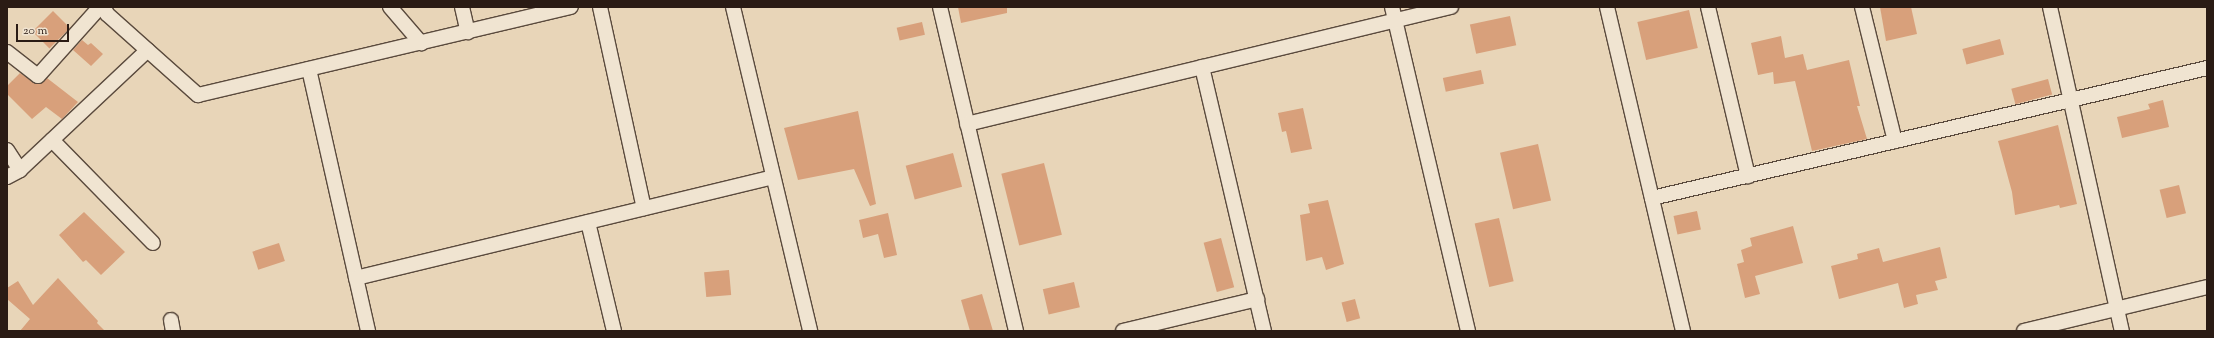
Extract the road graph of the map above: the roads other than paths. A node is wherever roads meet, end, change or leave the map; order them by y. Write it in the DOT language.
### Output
graph roads {
  1 [pos="100,7"];
  2 [pos="104,7"];
  3 [pos="390,7"];
  4 [pos="462,7"];
  5 [pos="571,7"];
  6 [pos="600,7"];
  7 [pos="733,7"];
  8 [pos="940,7"];
  9 [pos="1452,7"];
  10 [pos="1607,7"];
  11 [pos="1708,7"];
  12 [pos="1862,7"];
  13 [pos="2050,7"];
  14 [pos="1393,14"];
  15 [pos="468,32"];
  16 [pos="421,42"];
  17 [pos="148,50"];
  18 [pos="7,52"];
  19 [pos="1202,67"];
  20 [pos="2207,68"];
  21 [pos="309,69"];
  22 [pos="2070,100"];
  23 [pos="967,124"];
  24 [pos="52,140"];
  25 [pos="1895,141"];
  26 [pos="7,150"];
  27 [pos="20,170"];
  28 [pos="1748,176"];
  29 [pos="7,177"];
  30 [pos="773,177"];
  31 [pos="1652,198"];
  32 [pos="644,208"];
  33 [pos="588,222"];
  34 [pos="153,243"];
  35 [pos="356,278"];
  36 [pos="2207,287"];
  37 [pos="1256,299"];
  38 [pos="2117,308"];
  39 [pos="368,331"];
  40 [pos="614,331"];
  41 [pos="810,331"];
  42 [pos="1016,331"];
  43 [pos="1123,331"];
  44 [pos="1264,331"];
  45 [pos="1468,331"];
  46 [pos="1683,331"];
  47 [pos="2024,331"];
  48 [pos="2122,331"];
  1 -- 18 [label="street"];
  2 -- 17 [label="street"];
  3 -- 16 [label="street"];
  4 -- 15 [label="street"];
  5 -- 15 [label="street"];
  6 -- 32 [label="street"];
  7 -- 30 [label="street"];
  8 -- 23 [label="street"];
  9 -- 14 [label="street"];
  10 -- 31 [label="street"];
  11 -- 28 [label="street"];
  12 -- 25 [label="street"];
  13 -- 22 [label="street"];
  14 -- 19 [label="street"];
  14 -- 45 [label="street"];
  15 -- 16 [label="street"];
  16 -- 21 [label="street"];
  17 -- 21 [label="street"];
  17 -- 24 [label="street"];
  19 -- 23 [label="street"];
  19 -- 37 [label="street"];
  20 -- 22 [label="street"];
  21 -- 35 [label="street"];
  22 -- 25 [label="street"];
  22 -- 38 [label="street"];
  23 -- 42 [label="street"];
  24 -- 27 [label="street"];
  24 -- 34 [label="street"];
  25 -- 28 [label="street"];
  26 -- 27 [label="street"];
  27 -- 29 [label="street"];
  28 -- 31 [label="street"];
  30 -- 32 [label="street"];
  30 -- 41 [label="street"];
  31 -- 46 [label="street"];
  32 -- 33 [label="street"];
  33 -- 35 [label="street"];
  33 -- 40 [label="street"];
  35 -- 39 [label="street"];
  36 -- 38 [label="street"];
  37 -- 43 [label="street"];
  37 -- 44 [label="street"];
  38 -- 47 [label="street"];
  38 -- 48 [label="street"];
}
